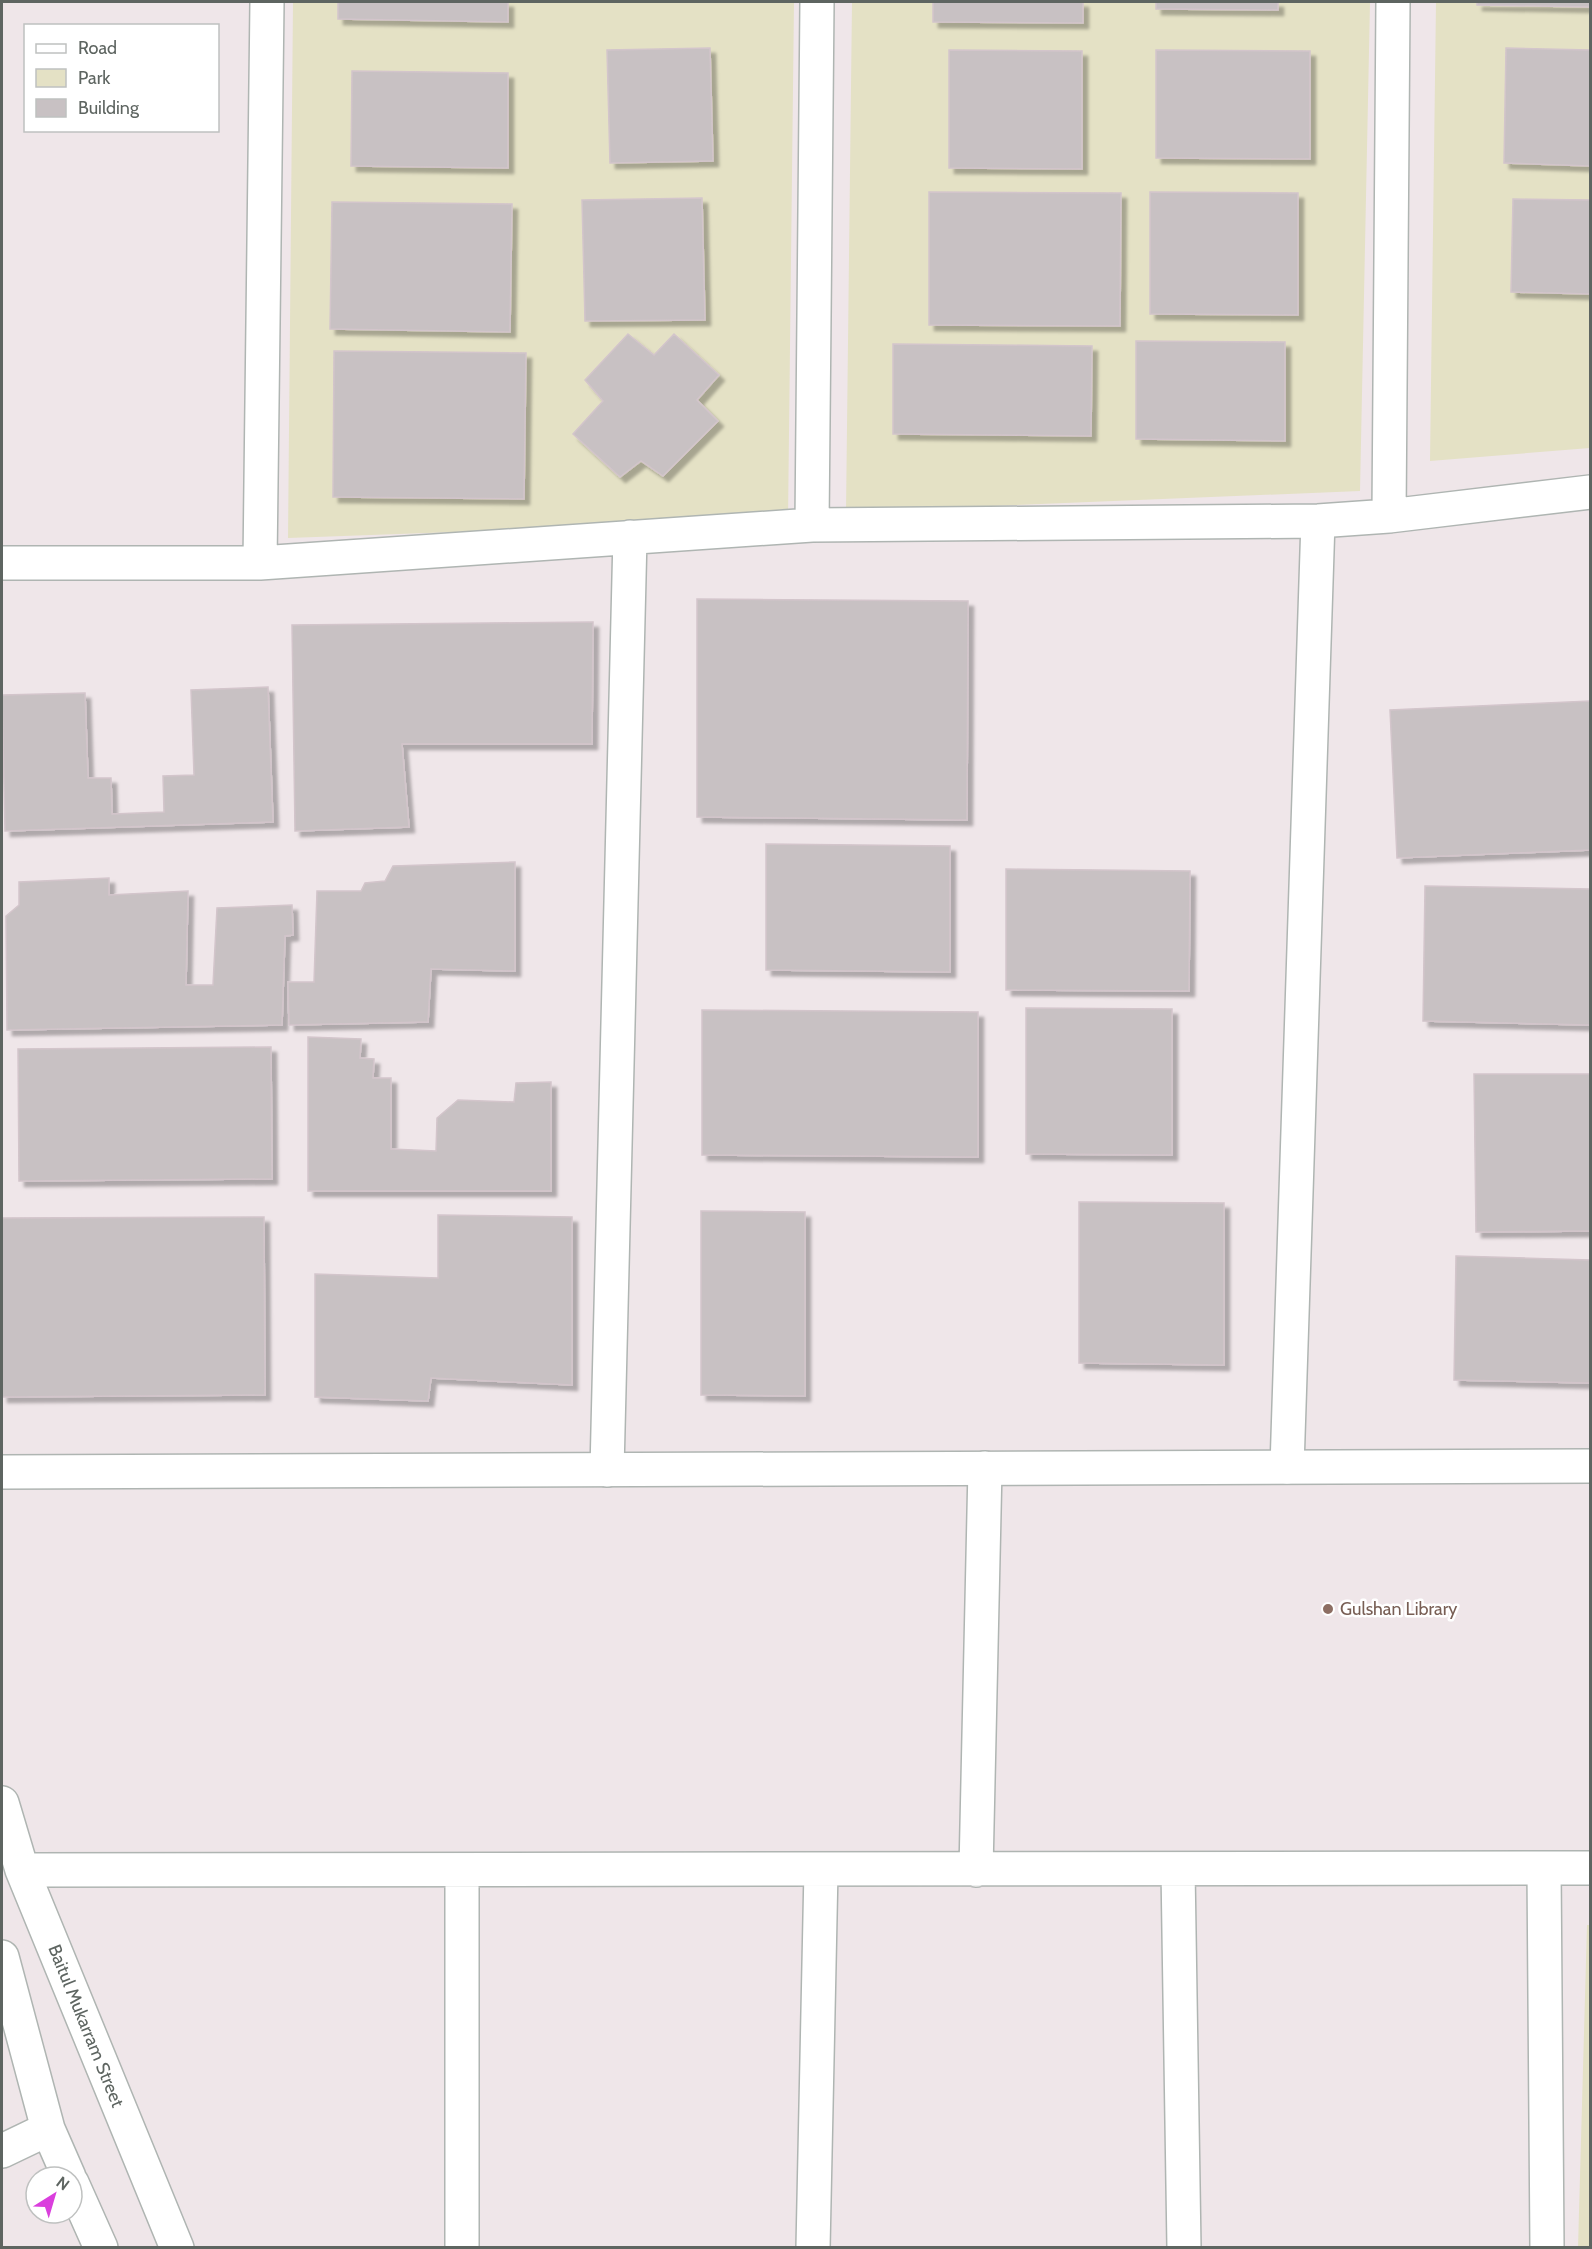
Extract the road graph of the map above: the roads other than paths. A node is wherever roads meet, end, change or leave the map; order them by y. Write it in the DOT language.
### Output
graph roads {
  1 [pos="267,2"];
  2 [pos="817,2"];
  3 [pos="1393,2"];
  4 [pos="1590,492"];
  5 [pos="1389,516"];
  6 [pos="1318,521"];
  7 [pos="812,525"];
  8 [pos="630,537"];
  9 [pos="2,563"];
  10 [pos="260,563"];
  11 [pos="1590,1466"];
  12 [pos="1287,1467"];
  13 [pos="985,1468"];
  14 [pos="607,1470"];
  15 [pos="2,1472"];
  16 [pos="2,1803"];
  17 [pos="1544,1868"];
  18 [pos="1590,1868"];
  19 [pos="1178,1869"];
  20 [pos="22,1870"];
  21 [pos="821,1870"];
  22 [pos="976,1870"];
  23 [pos="462,1871"];
  24 [pos="2,1957"];
  25 [pos="48,2130"];
  26 [pos="2,2151"];
  27 [pos="64,2165"];
  28 [pos="84,2209"];
  29 [pos="101,2247"];
  30 [pos="177,2247"];
  31 [pos="462,2247"];
  32 [pos="813,2247"];
  33 [pos="1184,2247"];
  34 [pos="1547,2247"];
  1 -- 10 [label="street"];
  2 -- 7 [label="street"];
  3 -- 5 [label="street"];
  4 -- 5 [label="street"];
  5 -- 6 [label="street"];
  6 -- 7 [label="street"];
  6 -- 12 [label="street"];
  7 -- 8 [label="street"];
  8 -- 10 [label="street"];
  8 -- 14 [label="street"];
  9 -- 10 [label="street"];
  11 -- 12 [label="street"];
  12 -- 13 [label="street"];
  13 -- 14 [label="street"];
  13 -- 22 [label="street"];
  14 -- 15 [label="street"];
  16 -- 20 [label="street, Baitul Mukarram Street"];
  17 -- 18 [label="street"];
  17 -- 19 [label="street"];
  17 -- 34 [label="street"];
  19 -- 22 [label="street"];
  19 -- 33 [label="street"];
  20 -- 23 [label="street"];
  20 -- 30 [label="street, Baitul Mukarram Street"];
  21 -- 22 [label="street"];
  21 -- 23 [label="street"];
  21 -- 32 [label="street"];
  23 -- 31 [label="street"];
  24 -- 25 [label="street"];
  25 -- 26 [label="street"];
  25 -- 27 [label="street"];
  28 -- 29 [label="street"];
}
